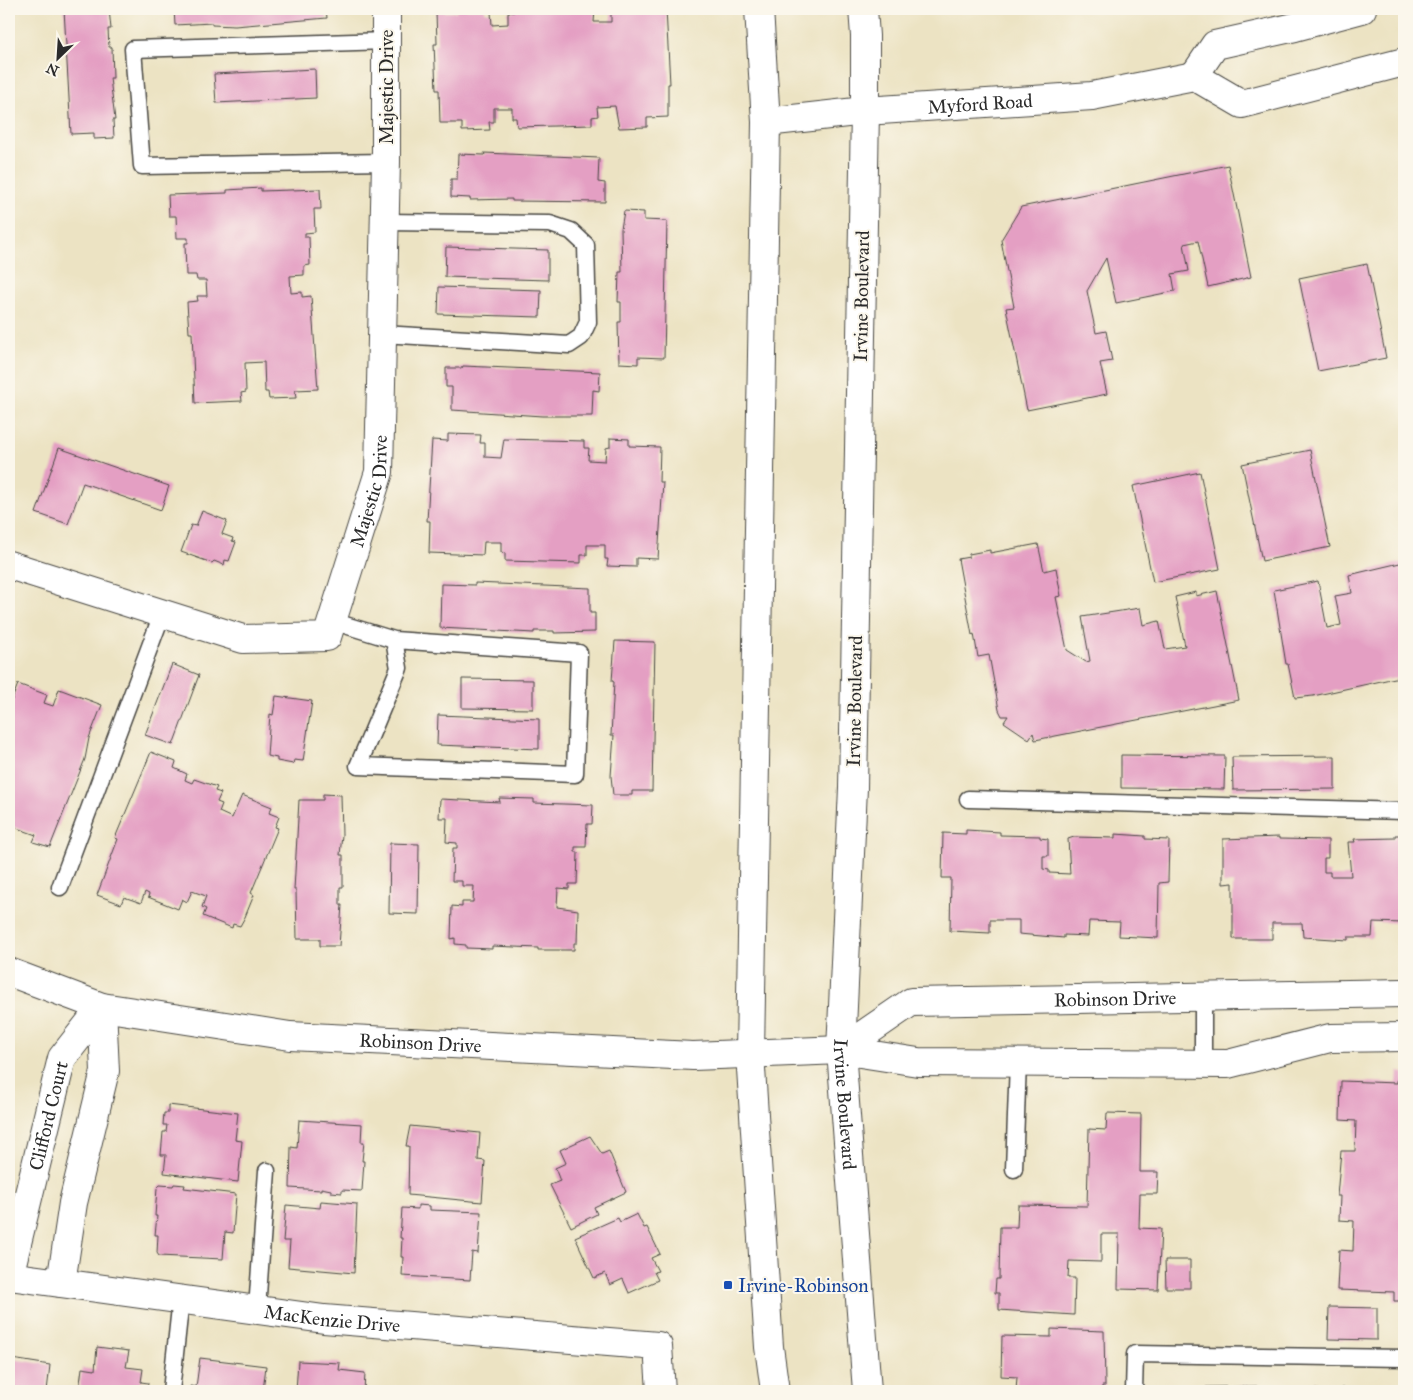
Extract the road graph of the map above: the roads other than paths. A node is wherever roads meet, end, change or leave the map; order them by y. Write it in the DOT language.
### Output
graph roads {
  1 [pos="386,9"];
  2 [pos="760,9"];
  3 [pos="863,9"];
  4 [pos="1362,9"];
  5 [pos="387,42"];
  6 [pos="1404,62"];
  7 [pos="1194,76"];
  8 [pos="864,111"];
  9 [pos="766,122"];
  10 [pos="386,162"];
  11 [pos="384,222"];
  12 [pos="382,334"];
  13 [pos="9,565"];
  14 [pos="162,614"];
  15 [pos="332,621"];
  16 [pos="394,640"];
  17 [pos="968,799"];
  18 [pos="1404,811"];
  19 [pos="60,887"];
  20 [pos="9,972"];
  21 [pos="1404,993"];
  22 [pos="1203,998"];
  23 [pos="102,1007"];
  24 [pos="1404,1037"];
  25 [pos="841,1050"];
  26 [pos="750,1053"];
  27 [pos="1018,1062"];
  28 [pos="1203,1063"];
  29 [pos="1014,1169"];
  30 [pos="267,1171"];
  31 [pos="9,1276"];
  32 [pos="61,1283"];
  33 [pos="181,1298"];
  34 [pos="257,1309"];
  35 [pos="1404,1358"];
  36 [pos="171,1391"];
  37 [pos="661,1391"];
  38 [pos="775,1391"];
  39 [pos="867,1391"];
  40 [pos="1134,1391"];
  1 -- 5 [label="street, Majestic Drive"];
  2 -- 9 [label="street"];
  3 -- 8 [label="street, Irvine Boulevard"];
  4 -- 7 [label="street"];
  5 -- 10 [label="street, Majestic Drive"];
  5 -- 10 [label="lane"];
  6 -- 7 [label="street"];
  7 -- 8 [label="street, Myford Road"];
  8 -- 9 [label="street, Myford Road"];
  8 -- 25 [label="street, Irvine Boulevard"];
  9 -- 26 [label="street"];
  10 -- 11 [label="street, Majestic Drive"];
  11 -- 12 [label="street, Majestic Drive"];
  11 -- 12 [label="lane"];
  12 -- 15 [label="street, Majestic Drive"];
  13 -- 14 [label="street, Majestic Drive"];
  14 -- 15 [label="street, Majestic Drive"];
  14 -- 19 [label="lane"];
  15 -- 16 [label="lane"];
  16 -- 16 [label="lane"];
  17 -- 18 [label="lane"];
  20 -- 23 [label="street, Robinson Drive"];
  21 -- 22 [label="street, Robinson Drive"];
  22 -- 25 [label="street, Robinson Drive"];
  22 -- 28 [label="lane"];
  23 -- 26 [label="street, Robinson Drive"];
  23 -- 31 [label="street, Clifford Court"];
  23 -- 32 [label="street"];
  24 -- 28 [label="street, Robinson Drive"];
  25 -- 26 [label="street, Robinson Drive"];
  25 -- 27 [label="street, Robinson Drive"];
  25 -- 39 [label="street, Irvine Boulevard"];
  26 -- 38 [label="street"];
  27 -- 28 [label="street, Robinson Drive"];
  27 -- 29 [label="lane"];
  30 -- 34 [label="lane"];
  31 -- 32 [label="street, MacKenzie Drive"];
  32 -- 33 [label="street, MacKenzie Drive"];
  33 -- 34 [label="street, MacKenzie Drive"];
  33 -- 36 [label="lane"];
  34 -- 37 [label="street, MacKenzie Drive"];
  35 -- 40 [label="lane"];
}
